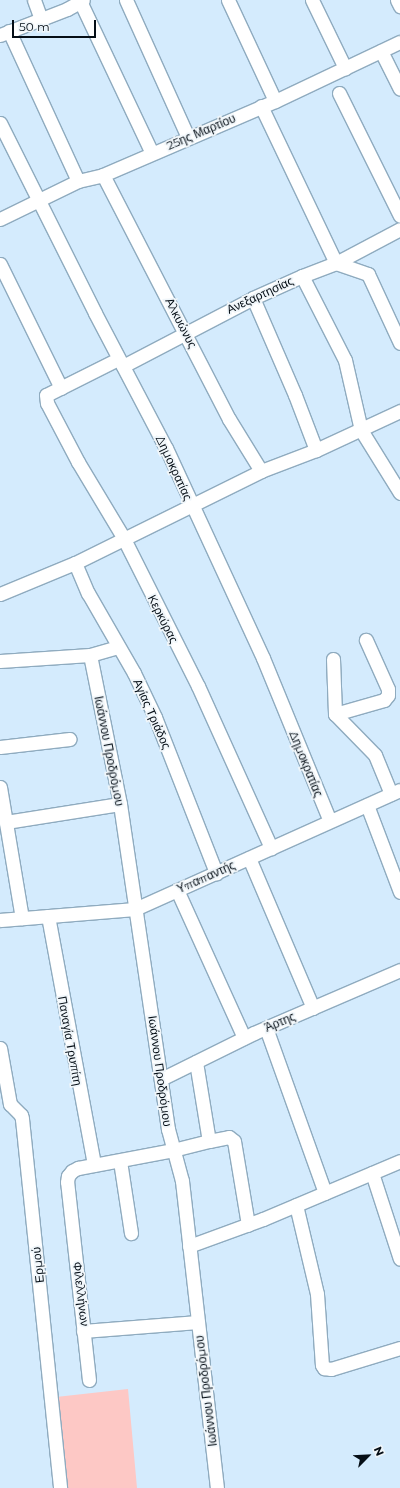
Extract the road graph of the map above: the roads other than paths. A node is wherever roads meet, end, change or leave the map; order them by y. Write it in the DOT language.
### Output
graph roads {
  1 [pos="34,0"];
  2 [pos="126,0"];
  3 [pos="228,0"];
  4 [pos="312,0"];
  5 [pos="397,0"];
  6 [pos="82,1"];
  7 [pos="400,6"];
  8 [pos="41,19"];
  9 [pos="5,33"];
  10 [pos="400,42"];
  11 [pos="381,51"];
  12 [pos="344,68"];
  13 [pos="400,89"];
  14 [pos="339,93"];
  15 [pos="275,101"];
  16 [pos="261,106"];
  17 [pos="0,123"];
  18 [pos="188,137"];
  19 [pos="152,153"];
  20 [pos="103,175"];
  21 [pos="78,181"];
  22 [pos="38,201"];
  23 [pos="400,216"];
  24 [pos="0,219"];
  25 [pos="400,229"];
  26 [pos="356,253"];
  27 [pos="0,264"];
  28 [pos="336,264"];
  29 [pos="368,274"];
  30 [pos="302,276"];
  31 [pos="252,298"];
  32 [pos="186,332"];
  33 [pos="400,343"];
  34 [pos="120,363"];
  35 [pos="61,388"];
  36 [pos="46,395"];
  37 [pos="400,411"];
  38 [pos="361,430"];
  39 [pos="316,450"];
  40 [pos="261,471"];
  41 [pos="400,493"];
  42 [pos="191,505"];
  43 [pos="123,537"];
  44 [pos="75,562"];
  45 [pos="0,594"];
  46 [pos="366,640"];
  47 [pos="118,647"];
  48 [pos="90,656"];
  49 [pos="333,659"];
  50 [pos="0,661"];
  51 [pos="334,714"];
  52 [pos="70,739"];
  53 [pos="0,747"];
  54 [pos="0,786"];
  55 [pos="396,792"];
  56 [pos="120,804"];
  57 [pos="366,805"];
  58 [pos="330,821"];
  59 [pos="6,822"];
  60 [pos="271,848"];
  61 [pos="249,858"];
  62 [pos="216,873"];
  63 [pos="177,890"];
  64 [pos="400,892"];
  65 [pos="135,909"];
  66 [pos="48,916"];
  67 [pos="22,918"];
  68 [pos="0,920"];
  69 [pos="400,970"];
  70 [pos="313,1008"];
  71 [pos="266,1028"];
  72 [pos="244,1038"];
  73 [pos="0,1048"];
  74 [pos="196,1062"];
  75 [pos="161,1078"];
  76 [pos="209,1141"];
  77 [pos="173,1150"];
  78 [pos="120,1161"];
  79 [pos="400,1161"];
  80 [pos="94,1165"];
  81 [pos="372,1173"];
  82 [pos="325,1194"];
  83 [pos="296,1205"];
  84 [pos="248,1225"];
  85 [pos="131,1233"];
  86 [pos="189,1246"];
  87 [pos="400,1259"];
  88 [pos="198,1322"];
  89 [pos="83,1331"];
  90 [pos="400,1348"];
  91 [pos="88,1380"];
  92 [pos="60,1488"];
  93 [pos="217,1488"];
  1 -- 8 [label="street"];
  2 -- 18 [label="street"];
  3 -- 15 [label="street"];
  4 -- 12 [label="street"];
  5 -- 7 [label="street"];
  6 -- 8 [label="street"];
  6 -- 19 [label="street"];
  8 -- 9 [label="street"];
  9 -- 21 [label="street"];
  10 -- 11 [label="street, 25ης Μαρτίου"];
  11 -- 12 [label="street, 25ης Μαρτίου"];
  11 -- 13 [label="street"];
  12 -- 15 [label="street, 25ης Μαρτίου"];
  14 -- 23 [label="street"];
  15 -- 16 [label="street, 25ης Μαρτίου"];
  16 -- 18 [label="street, 25ης Μαρτίου"];
  16 -- 28 [label="street"];
  17 -- 22 [label="street, Δημοκρατίας"];
  18 -- 19 [label="street, 25ης Μαρτίου"];
  19 -- 20 [label="street, 25ης Μαρτίου"];
  20 -- 21 [label="street, 25ης Μαρτίου"];
  20 -- 32 [label="street, Αλκυώνυς"];
  21 -- 22 [label="street, 25ης Μαρτίου"];
  22 -- 24 [label="street, 25ης Μαρτίου"];
  22 -- 34 [label="street, Δημοκρατίας"];
  25 -- 26 [label="street, Ανεξαρτησίας"];
  26 -- 28 [label="street, Ανεξαρτησίας"];
  26 -- 29 [label="street"];
  27 -- 35 [label="street"];
  28 -- 29 [label="street"];
  28 -- 30 [label="street, Ανεξαρτησίας"];
  29 -- 33 [label="street"];
  30 -- 31 [label="street, Ανεξαρτησίας"];
  30 -- 38 [label="street"];
  31 -- 32 [label="street, Ανεξαρτησίας"];
  31 -- 39 [label="street"];
  32 -- 34 [label="street, Ανεξαρτησίας"];
  32 -- 40 [label="street, Αλκυώνυς"];
  34 -- 35 [label="street, Ανεξαρτησίας"];
  34 -- 42 [label="street, Δημοκρατίας"];
  35 -- 36 [label="street, Ανεξαρτησίας"];
  36 -- 43 [label="street, Κερκύρας"];
  37 -- 38 [label="street"];
  38 -- 39 [label="street"];
  38 -- 41 [label="street"];
  39 -- 40 [label="street"];
  40 -- 42 [label="street"];
  42 -- 43 [label="street"];
  42 -- 58 [label="street, Δημοκρατίας"];
  43 -- 44 [label="street"];
  43 -- 60 [label="street, Κερκύρας"];
  44 -- 45 [label="street"];
  44 -- 47 [label="street, Αγίας Τριάδος"];
  46 -- 51 [label="street"];
  47 -- 48 [label="street"];
  47 -- 62 [label="street, Αγίας Τριάδος"];
  48 -- 50 [label="street"];
  48 -- 56 [label="street, Ιωάννου Προδρόμου"];
  49 -- 51 [label="street"];
  51 -- 55 [label="street"];
  52 -- 53 [label="street"];
  54 -- 59 [label="street"];
  55 -- 57 [label="street, Υπαπαντής"];
  56 -- 59 [label="street"];
  56 -- 65 [label="street, Ιωάννου Προδρόμου"];
  57 -- 58 [label="street, Υπαπαντής"];
  57 -- 64 [label="street"];
  58 -- 60 [label="street, Υπαπαντής"];
  59 -- 67 [label="street"];
  60 -- 61 [label="street, Υπαπαντής"];
  61 -- 62 [label="street, Υπαπαντής"];
  61 -- 70 [label="street"];
  62 -- 63 [label="street, Υπαπαντής"];
  63 -- 65 [label="street, Υπαπαντής"];
  63 -- 72 [label="street"];
  65 -- 66 [label="street, Υπαπαντής"];
  65 -- 75 [label="street, Ιωάννου Προδρόμου"];
  66 -- 67 [label="street, Υπαπαντής"];
  66 -- 80 [label="street, Παναγία Τρυπίτη"];
  67 -- 68 [label="street, Υπαπαντής"];
  69 -- 70 [label="street, Άρτης"];
  70 -- 71 [label="street, Άρτης"];
  71 -- 72 [label="street, Άρτης"];
  71 -- 82 [label="street"];
  72 -- 74 [label="street, Άρτης"];
  73 -- 92 [label="street, Ερμού"];
  74 -- 75 [label="street, Άρτης"];
  74 -- 76 [label="street"];
  75 -- 77 [label="street, Ιωάννου Προδρόμου"];
  76 -- 77 [label="street"];
  76 -- 84 [label="street"];
  77 -- 78 [label="street"];
  77 -- 86 [label="street, Ιωάννου Προδρόμου"];
  78 -- 80 [label="street"];
  78 -- 85 [label="street"];
  79 -- 81 [label="street"];
  80 -- 89 [label="street, Φιλελλήνων"];
  81 -- 82 [label="street"];
  81 -- 87 [label="street"];
  82 -- 83 [label="street"];
  83 -- 84 [label="street"];
  83 -- 90 [label="street"];
  84 -- 86 [label="street"];
  86 -- 88 [label="street, Ιωάννου Προδρόμου"];
  88 -- 89 [label="street, Φιλελλήνων"];
  88 -- 93 [label="street, Ιωάννου Προδρόμου"];
  89 -- 91 [label="street"];
}
